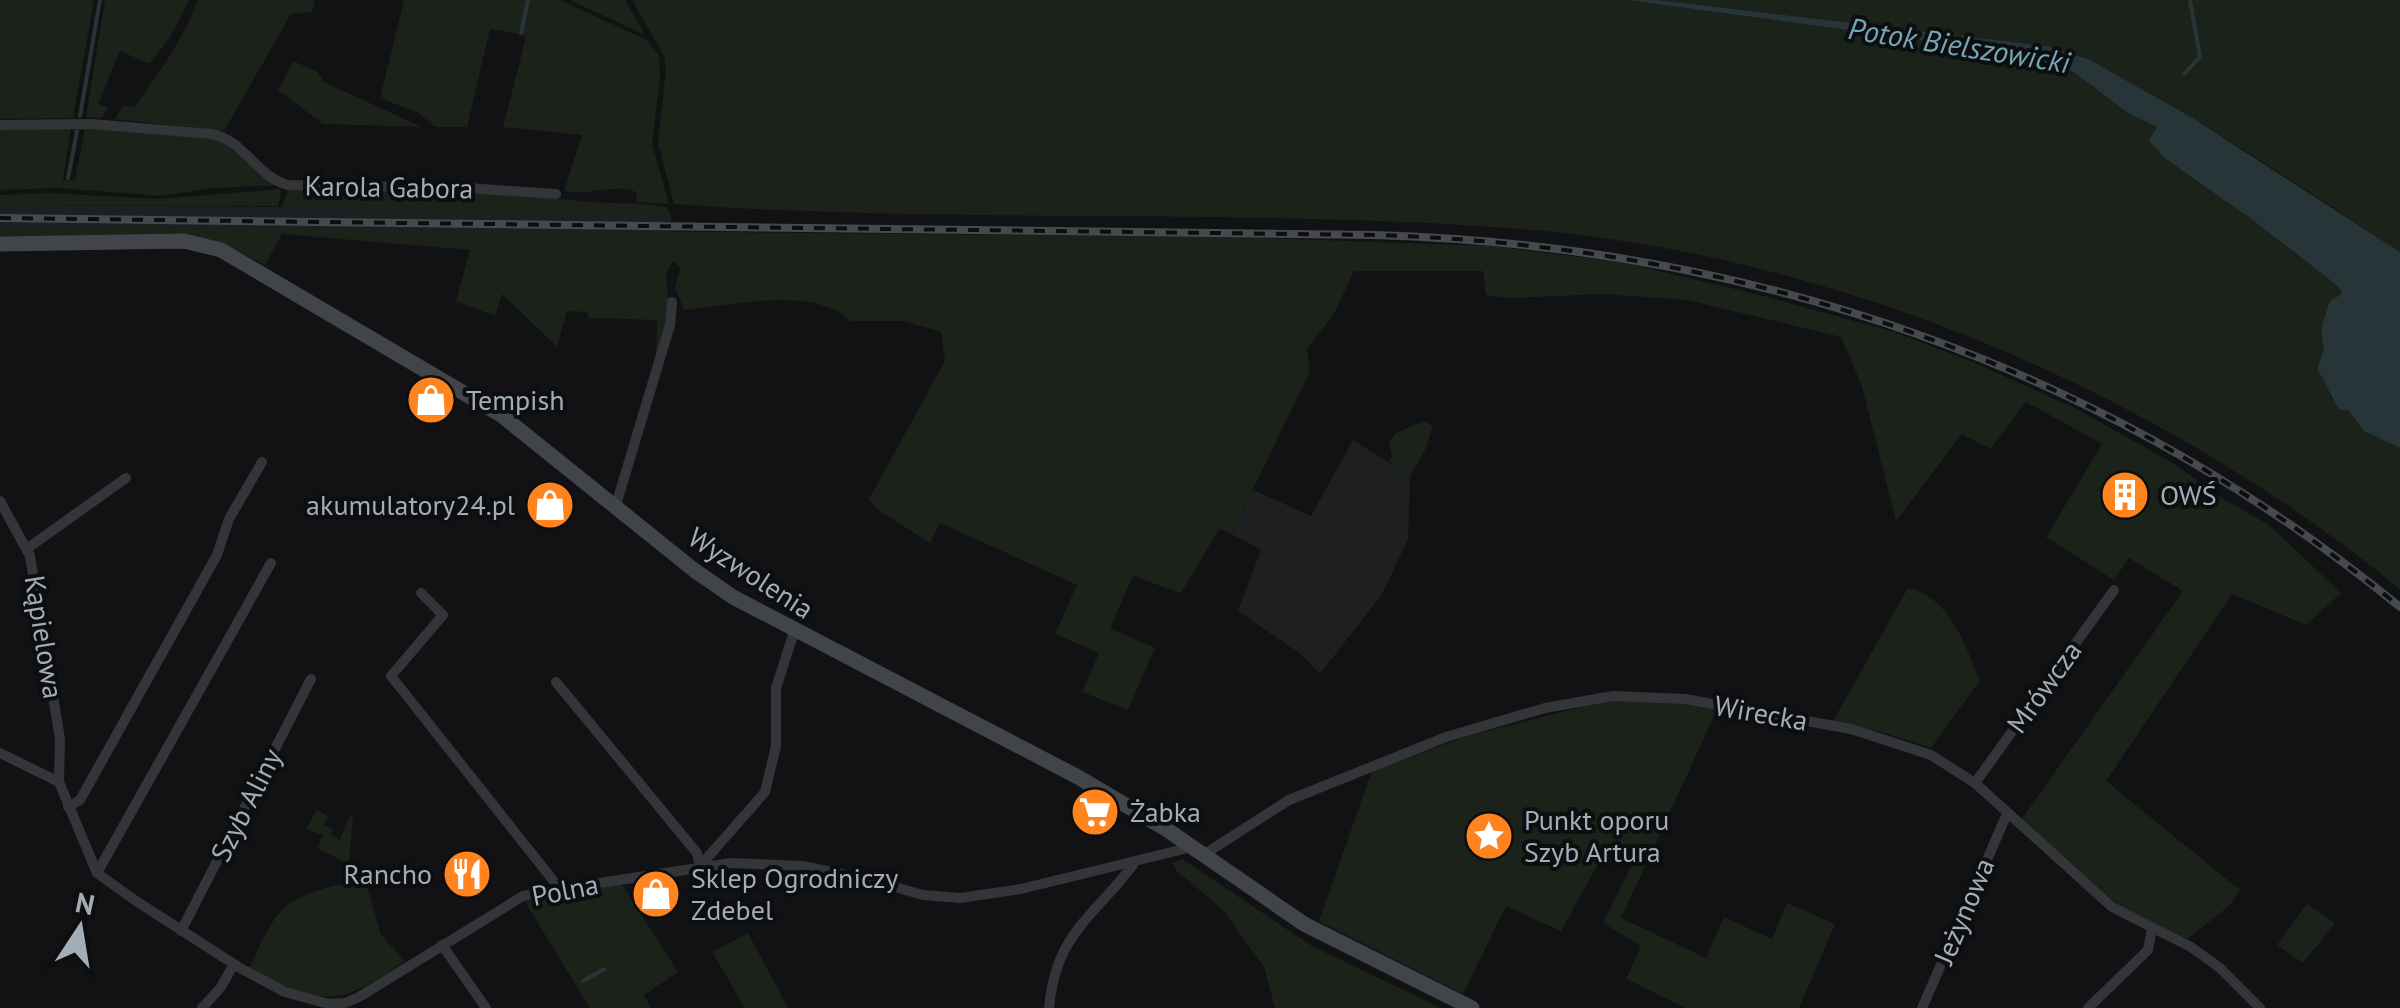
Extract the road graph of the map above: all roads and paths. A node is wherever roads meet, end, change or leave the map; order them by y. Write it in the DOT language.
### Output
graph roads {
  1 [pos="0,125"];
  2 [pos="556,194"];
  3 [pos="0,244"];
  4 [pos="672,302"];
  5 [pos="262,462"];
  6 [pos="126,478"];
  7 [pos="0,501"];
  8 [pos="616,505"];
  9 [pos="28,548"];
  10 [pos="271,563"];
  11 [pos="2114,590"];
  12 [pos="421,593"];
  13 [pos="794,632"];
  14 [pos="310,679"];
  15 [pos="556,682"];
  16 [pos="0,753"];
  17 [pos="59,782"];
  18 [pos="1974,783"];
  19 [pos="68,807"];
  20 [pos="2007,814"];
  21 [pos="1197,852"];
  22 [pos="1134,864"];
  23 [pos="700,866"];
  24 [pos="97,873"];
  25 [pos="560,890"];
  26 [pos="2152,928"];
  27 [pos="181,931"];
  28 [pos="442,945"];
  29 [pos="234,964"];
  30 [pos="202,1008"];
  31 [pos="486,1008"];
  32 [pos="1048,1008"];
  33 [pos="1472,1008"];
  34 [pos="1922,1008"];
  35 [pos="2088,1008"];
  36 [pos="2260,1008"];
  1 -- 2 [label="street, Karola Gabora"];
  3 -- 8 [label="street, Wyzwolenia"];
  4 -- 8 [label="street"];
  5 -- 19 [label="street"];
  6 -- 9 [label="street"];
  7 -- 9 [label="street, Kąpielowa"];
  8 -- 13 [label="street, Wyzwolenia"];
  9 -- 17 [label="street, Kąpielowa"];
  10 -- 24 [label="street"];
  11 -- 18 [label="street, Mrówcza"];
  12 -- 25 [label="street"];
  13 -- 21 [label="street, Wyzwolenia"];
  13 -- 23 [label="street"];
  14 -- 27 [label="street, Szyb Aliny"];
  15 -- 23 [label="street"];
  16 -- 17 [label="street"];
  17 -- 19 [label="street"];
  18 -- 20 [label="street, Wirecka"];
  18 -- 21 [label="street, Wirecka"];
  19 -- 24 [label="street"];
  20 -- 26 [label="street, Wirecka"];
  20 -- 34 [label="street, Jeżynowa"];
  21 -- 22 [label="street, Polna"];
  21 -- 33 [label="street, Wyzwolenia"];
  22 -- 23 [label="street, Polna"];
  22 -- 32 [label="street"];
  23 -- 25 [label="street, Polna"];
  24 -- 27 [label="street, Polna"];
  25 -- 28 [label="street, Polna"];
  26 -- 35 [label="street"];
  26 -- 36 [label="street, Wirecka"];
  27 -- 29 [label="street, Polna"];
  28 -- 29 [label="street, Polna"];
  28 -- 31 [label="street"];
  29 -- 30 [label="street"];
}
